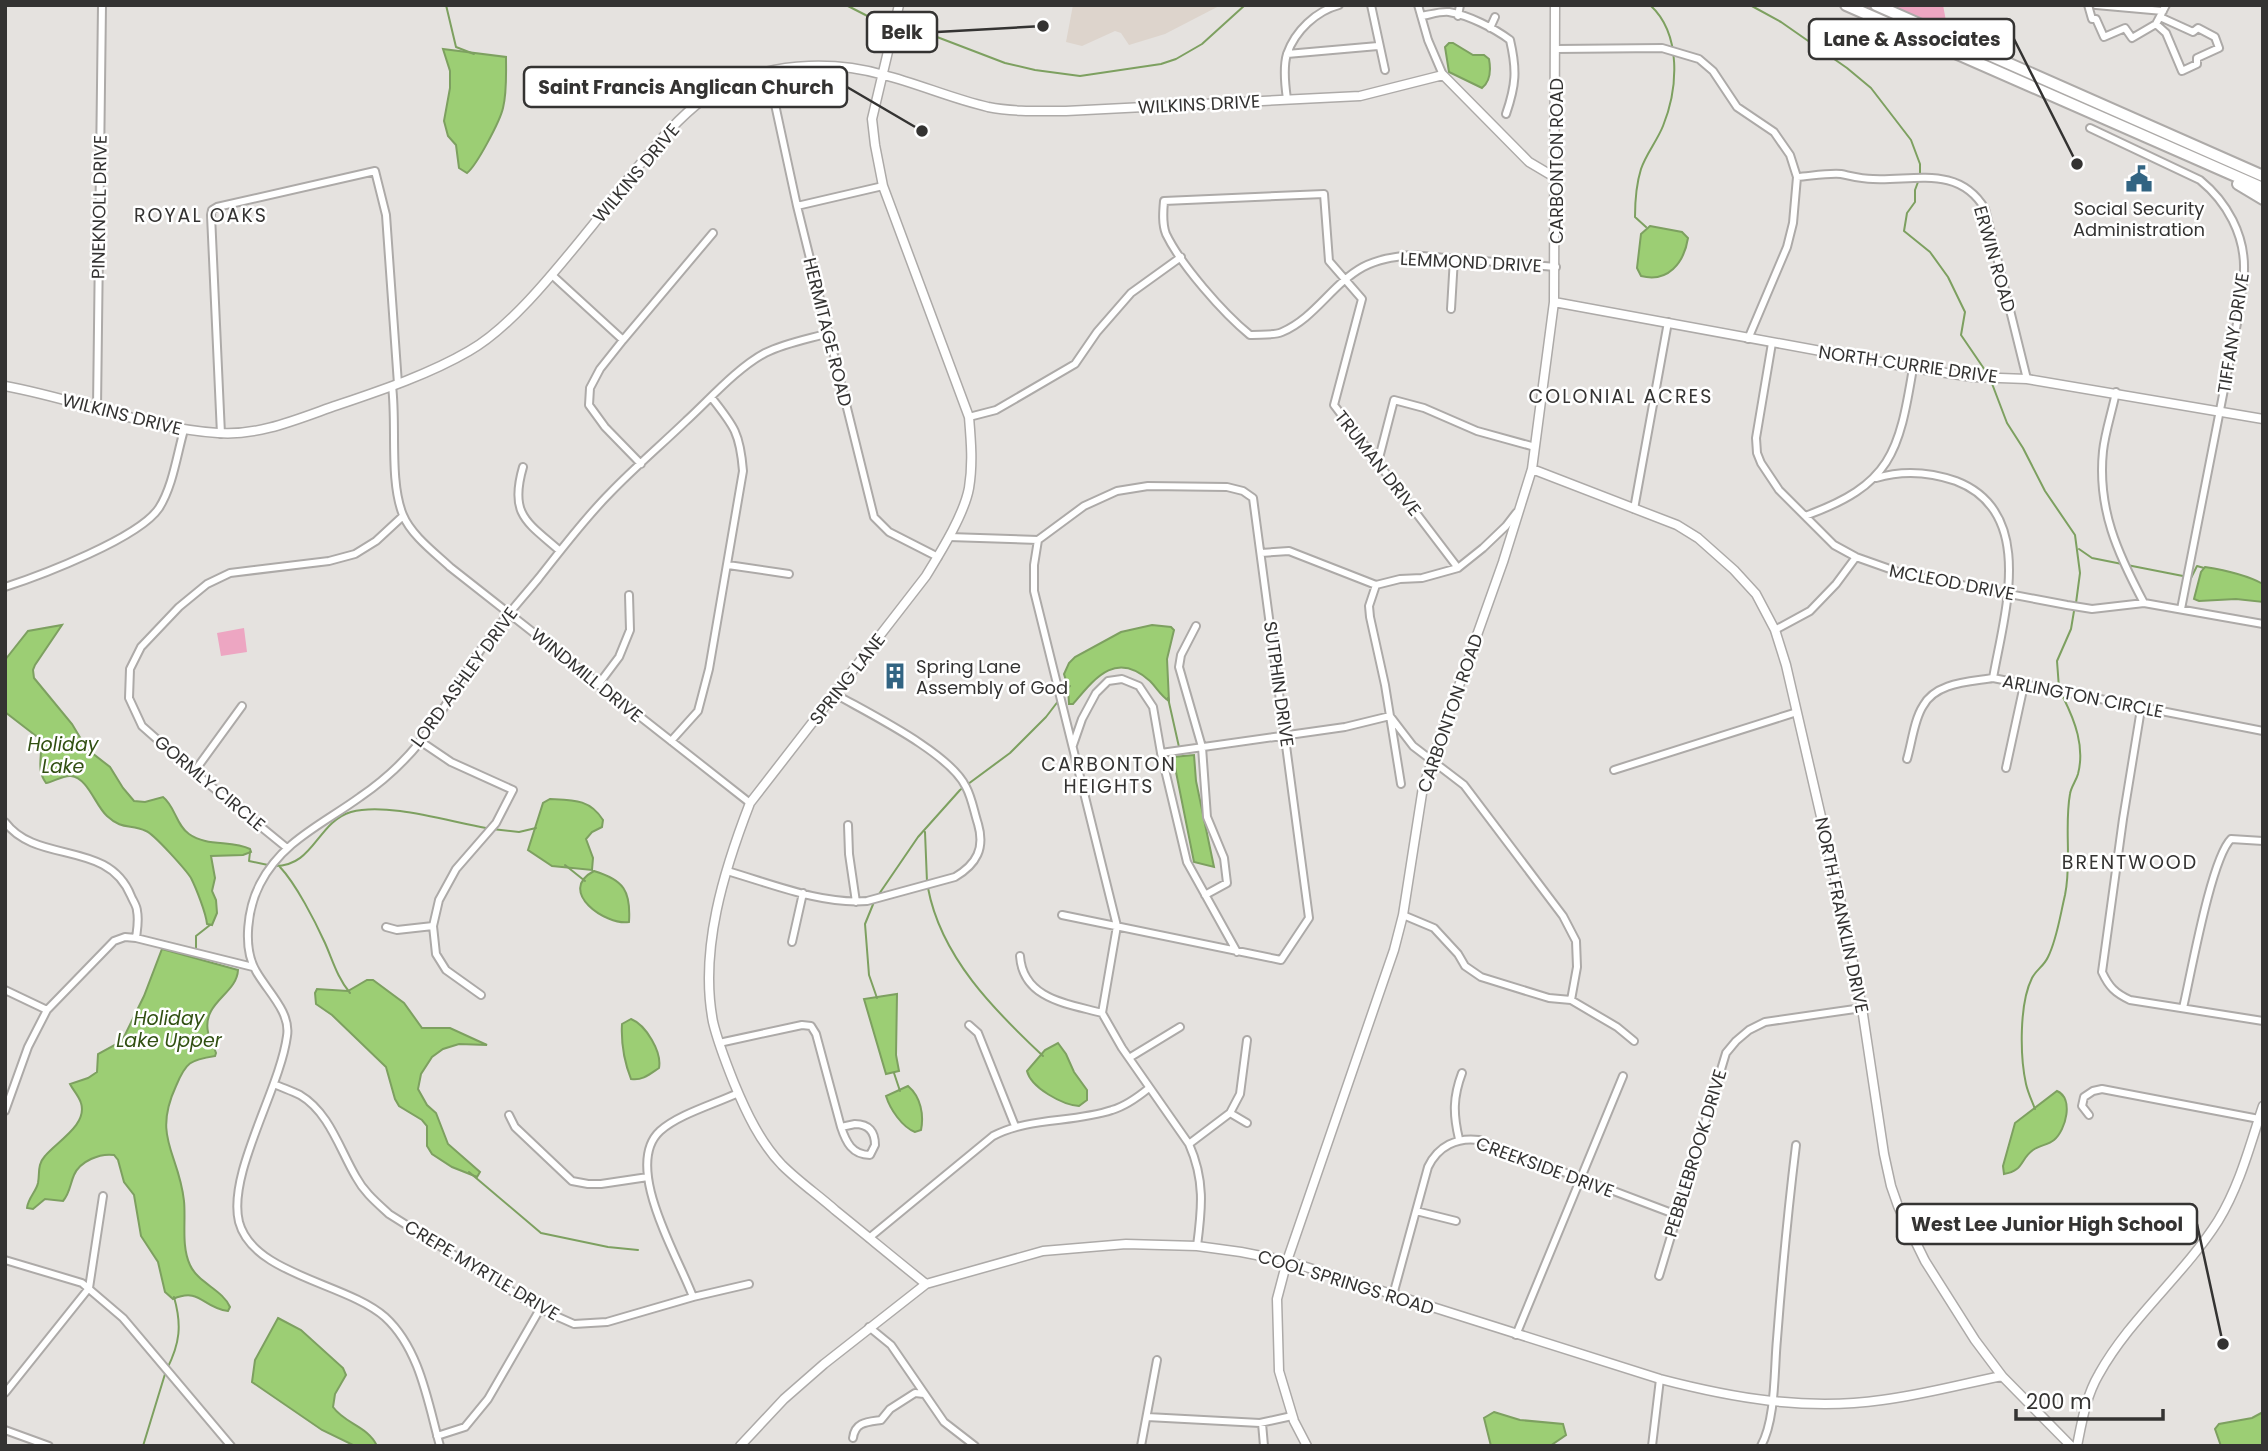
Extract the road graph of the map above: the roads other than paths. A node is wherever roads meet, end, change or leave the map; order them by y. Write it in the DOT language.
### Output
graph roads {
  1 [pos="102,5"];
  2 [pos="899,5"];
  3 [pos="1339,5"];
  4 [pos="1371,5"];
  5 [pos="1418,5"];
  6 [pos="1460,5"];
  7 [pos="1555,5"];
  8 [pos="1846,5"];
  9 [pos="1876,5"];
  10 [pos="2088,5"];
  11 [pos="2096,5"];
  12 [pos="2163,11"];
  13 [pos="1421,16"];
  14 [pos="1458,16"];
  15 [pos="1495,17"];
  16 [pos="2156,24"];
  17 [pos="1490,28"];
  18 [pos="1378,46"];
  19 [pos="1556,49"];
  20 [pos="1287,54"];
  21 [pos="1385,70"];
  22 [pos="768,72"];
  23 [pos="881,74"];
  24 [pos="1443,75"];
  25 [pos="1287,99"];
  26 [pos="1506,114"];
  27 [pos="2090,128"];
  28 [pos="2210,152"];
  29 [pos="2190,156"];
  30 [pos="2263,169"];
  31 [pos="2263,176"];
  32 [pos="1797,177"];
  33 [pos="1556,178"];
  34 [pos="883,186"];
  35 [pos="2263,188"];
  36 [pos="2263,199"];
  37 [pos="1173,201"];
  38 [pos="797,206"];
  39 [pos="713,233"];
  40 [pos="1181,257"];
  41 [pos="1454,258"];
  42 [pos="1556,267"];
  43 [pos="552,275"];
  44 [pos="1346,279"];
  45 [pos="1554,302"];
  46 [pos="1451,309"];
  47 [pos="1668,323"];
  48 [pos="829,333"];
  49 [pos="1748,339"];
  50 [pos="623,340"];
  51 [pos="1772,343"];
  52 [pos="1913,368"];
  53 [pos="2027,379"];
  54 [pos="395,385"];
  55 [pos="5,386"];
  56 [pos="2116,392"];
  57 [pos="711,397"];
  58 [pos="97,408"];
  59 [pos="2221,411"];
  60 [pos="969,417"];
  61 [pos="2263,419"];
  62 [pos="184,430"];
  63 [pos="221,434"];
  64 [pos="1535,447"];
  65 [pos="1378,462"];
  66 [pos="641,464"];
  67 [pos="523,467"];
  68 [pos="1532,469"];
  69 [pos="1876,478"];
  70 [pos="1523,503"];
  71 [pos="1634,509"];
  72 [pos="403,516"];
  73 [pos="1805,516"];
  74 [pos="949,537"];
  75 [pos="1038,540"];
  76 [pos="560,551"];
  77 [pos="1261,553"];
  78 [pos="938,557"];
  79 [pos="1856,557"];
  80 [pos="728,565"];
  81 [pos="1458,568"];
  82 [pos="789,573"];
  83 [pos="1376,585"];
  84 [pos="5,587"];
  85 [pos="2008,593"];
  86 [pos="629,595"];
  87 [pos="2144,603"];
  88 [pos="2182,609"];
  89 [pos="510,613"];
  90 [pos="2263,624"];
  91 [pos="1196,626"];
  92 [pos="1775,630"];
  93 [pos="1993,678"];
  94 [pos="598,685"];
  95 [pos="2024,685"];
  96 [pos="835,694"];
  97 [pos="242,706"];
  98 [pos="2141,709"];
  99 [pos="1797,712"];
  100 [pos="1390,716"];
  101 [pos="2263,731"];
  102 [pos="1286,735"];
  103 [pos="420,741"];
  104 [pos="671,741"];
  105 [pos="1073,745"];
  106 [pos="1202,747"];
  107 [pos="1161,753"];
  108 [pos="1907,759"];
  109 [pos="1431,760"];
  110 [pos="2007,768"];
  111 [pos="1614,770"];
  112 [pos="194,772"];
  113 [pos="1401,784"];
  114 [pos="750,803"];
  115 [pos="5,822"];
  116 [pos="848,825"];
  117 [pos="2263,841"];
  118 [pos="287,848"];
  119 [pos="727,871"];
  120 [pos="803,893"];
  121 [pos="1205,895"];
  122 [pos="856,902"];
  123 [pos="1062,915"];
  124 [pos="1403,915"];
  125 [pos="433,926"];
  126 [pos="1117,926"];
  127 [pos="386,928"];
  128 [pos="136,939"];
  129 [pos="792,942"];
  130 [pos="1237,951"];
  131 [pos="1020,956"];
  132 [pos="253,967"];
  133 [pos="5,990"];
  134 [pos="481,995"];
  135 [pos="1571,1000"];
  136 [pos="1862,1008"];
  137 [pos="2183,1008"];
  138 [pos="47,1010"];
  139 [pos="1102,1013"];
  140 [pos="2263,1021"];
  141 [pos="968,1025"];
  142 [pos="1180,1027"];
  143 [pos="1247,1040"];
  144 [pos="1634,1041"];
  145 [pos="719,1043"];
  146 [pos="1129,1058"];
  147 [pos="1462,1073"];
  148 [pos="1623,1076"];
  149 [pos="274,1084"];
  150 [pos="1149,1087"];
  151 [pos="738,1093"];
  152 [pos="2263,1106"];
  153 [pos="5,1111"];
  154 [pos="1230,1113"];
  155 [pos="509,1115"];
  156 [pos="2089,1115"];
  157 [pos="2259,1119"];
  158 [pos="1247,1122"];
  159 [pos="1015,1126"];
  160 [pos="841,1127"];
  161 [pos="1459,1139"];
  162 [pos="1189,1144"];
  163 [pos="1796,1145"];
  164 [pos="648,1177"];
  165 [pos="1581,1179"];
  166 [pos="103,1195"];
  167 [pos="1416,1211"];
  168 [pos="1676,1215"];
  169 [pos="1456,1221"];
  170 [pos="869,1238"];
  171 [pos="1197,1246"];
  172 [pos="5,1260"];
  173 [pos="1287,1261"];
  174 [pos="1658,1276"];
  175 [pos="749,1284"];
  176 [pos="926,1284"];
  177 [pos="89,1288"];
  178 [pos="1393,1295"];
  179 [pos="693,1297"];
  180 [pos="540,1309"];
  181 [pos="869,1327"];
  182 [pos="1516,1335"];
  183 [pos="1157,1360"];
  184 [pos="2002,1376"];
  185 [pos="1660,1379"];
  186 [pos="5,1393"];
  187 [pos="924,1394"];
  188 [pos="1772,1402"];
  189 [pos="1292,1416"];
  190 [pos="1147,1417"];
  191 [pos="1262,1423"];
  192 [pos="5,1430"];
  193 [pos="438,1436"];
  194 [pos="853,1438"];
  195 [pos="49,1446"];
  196 [pos="230,1446"];
  197 [pos="440,1446"];
  198 [pos="740,1446"];
  199 [pos="975,1446"];
  200 [pos="1141,1446"];
  201 [pos="1265,1446"];
  202 [pos="1307,1446"];
  203 [pos="1652,1446"];
  204 [pos="1761,1446"];
  205 [pos="2071,1446"];
  206 [pos="2077,1446"];
  1 -- 58 [label="street, PINEKNOLL DRIVE"];
  2 -- 23 [label="street, SPRING LANE"];
  3 -- 20 [label="street"];
  4 -- 18 [label="street"];
  5 -- 13 [label="street"];
  6 -- 14 [label="street"];
  7 -- 19 [label="street, CARBONTON ROAD"];
  8 -- 29 [label="highway"];
  9 -- 28 [label="highway"];
  10 -- 16 [label="street"];
  11 -- 12 [label="street"];
  12 -- 16 [label="street"];
  12 -- 16 [label="street"];
  13 -- 14 [label="street"];
  13 -- 24 [label="street"];
  14 -- 17 [label="street"];
  15 -- 17 [label="street"];
  17 -- 26 [label="street"];
  18 -- 20 [label="street"];
  18 -- 21 [label="street"];
  19 -- 32 [label="street"];
  19 -- 33 [label="street, CARBONTON ROAD"];
  20 -- 25 [label="street"];
  22 -- 23 [label="street, WILKINS DRIVE"];
  22 -- 38 [label="street, HERMITAGE ROAD"];
  22 -- 43 [label="street, WILKINS DRIVE"];
  23 -- 25 [label="street, WILKINS DRIVE"];
  23 -- 34 [label="street, SPRING LANE"];
  24 -- 25 [label="street, WILKINS DRIVE"];
  24 -- 33 [label="street"];
  27 -- 59 [label="street, TIFFANY DRIVE"];
  28 -- 30 [label="highway"];
  28 -- 31 [label="highway"];
  29 -- 35 [label="highway"];
  29 -- 36 [label="highway"];
  32 -- 49 [label="street"];
  32 -- 53 [label="street, ERWIN ROAD"];
  33 -- 42 [label="street, CARBONTON ROAD"];
  34 -- 38 [label="street"];
  34 -- 60 [label="street, SPRING LANE"];
  37 -- 40 [label="street, LEMMOND DRIVE"];
  37 -- 44 [label="street, TRUMAN DRIVE"];
  38 -- 48 [label="street, HERMITAGE ROAD"];
  39 -- 50 [label="street"];
  40 -- 44 [label="street, LEMMOND DRIVE"];
  40 -- 60 [label="street"];
  41 -- 42 [label="street, LEMMOND DRIVE"];
  41 -- 44 [label="street, LEMMOND DRIVE"];
  41 -- 46 [label="street"];
  42 -- 45 [label="street, CARBONTON ROAD"];
  43 -- 50 [label="street"];
  43 -- 54 [label="street, WILKINS DRIVE"];
  44 -- 65 [label="street, TRUMAN DRIVE"];
  45 -- 47 [label="street, NORTH CURRIE DRIVE"];
  45 -- 64 [label="street, CARBONTON ROAD"];
  47 -- 49 [label="street, NORTH CURRIE DRIVE"];
  47 -- 71 [label="street"];
  48 -- 57 [label="street, LORD ASHLEY DRIVE"];
  48 -- 78 [label="street, HERMITAGE ROAD"];
  49 -- 51 [label="street, NORTH CURRIE DRIVE"];
  50 -- 66 [label="street"];
  51 -- 52 [label="street, NORTH CURRIE DRIVE"];
  51 -- 73 [label="street, MCLEOD DRIVE"];
  52 -- 53 [label="street, NORTH CURRIE DRIVE"];
  52 -- 69 [label="street"];
  53 -- 56 [label="street, NORTH CURRIE DRIVE"];
  54 -- 63 [label="street, WILKINS DRIVE"];
  54 -- 63 [label="street"];
  54 -- 72 [label="street"];
  55 -- 58 [label="street, WILKINS DRIVE"];
  56 -- 59 [label="street, NORTH CURRIE DRIVE"];
  56 -- 87 [label="street"];
  57 -- 66 [label="street, LORD ASHLEY DRIVE"];
  57 -- 80 [label="street"];
  58 -- 62 [label="street, WILKINS DRIVE"];
  59 -- 61 [label="street, NORTH CURRIE DRIVE"];
  59 -- 88 [label="street, TIFFANY DRIVE"];
  60 -- 74 [label="street, SPRING LANE"];
  62 -- 63 [label="street, WILKINS DRIVE"];
  62 -- 84 [label="street"];
  64 -- 65 [label="street"];
  64 -- 68 [label="street, CARBONTON ROAD"];
  65 -- 81 [label="street, TRUMAN DRIVE"];
  66 -- 76 [label="street, LORD ASHLEY DRIVE"];
  67 -- 76 [label="street"];
  68 -- 70 [label="street, CARBONTON ROAD"];
  68 -- 71 [label="street, NORTH FRANKLIN DRIVE"];
  69 -- 73 [label="street"];
  69 -- 85 [label="street"];
  70 -- 81 [label="street"];
  70 -- 109 [label="street, CARBONTON ROAD"];
  71 -- 92 [label="street, NORTH FRANKLIN DRIVE"];
  72 -- 89 [label="street, WINDMILL DRIVE"];
  72 -- 112 [label="street, GORMLY CIRCLE"];
  73 -- 79 [label="street, MCLEOD DRIVE"];
  74 -- 75 [label="street"];
  74 -- 78 [label="street, SPRING LANE"];
  75 -- 77 [label="street, SUTPHIN DRIVE"];
  75 -- 105 [label="street"];
  76 -- 89 [label="street, LORD ASHLEY DRIVE"];
  77 -- 83 [label="street"];
  77 -- 102 [label="street, SUTPHIN DRIVE"];
  78 -- 96 [label="street, SPRING LANE"];
  79 -- 85 [label="street, MCLEOD DRIVE"];
  79 -- 92 [label="street"];
  80 -- 82 [label="street"];
  80 -- 104 [label="street"];
  81 -- 83 [label="street"];
  83 -- 100 [label="street"];
  85 -- 87 [label="street, MCLEOD DRIVE"];
  85 -- 93 [label="street"];
  86 -- 94 [label="street"];
  87 -- 88 [label="street, MCLEOD DRIVE"];
  88 -- 90 [label="street, MCLEOD DRIVE"];
  89 -- 94 [label="street, WINDMILL DRIVE"];
  89 -- 103 [label="street, LORD ASHLEY DRIVE"];
  91 -- 106 [label="street"];
  92 -- 99 [label="street, NORTH FRANKLIN DRIVE"];
  93 -- 95 [label="street, ARLINGTON CIRCLE"];
  93 -- 108 [label="street, ARLINGTON CIRCLE"];
  94 -- 104 [label="street, WINDMILL DRIVE"];
  95 -- 98 [label="street, ARLINGTON CIRCLE"];
  95 -- 110 [label="street"];
  96 -- 114 [label="street, SPRING LANE"];
  96 -- 122 [label="street"];
  97 -- 112 [label="street"];
  98 -- 101 [label="street, ARLINGTON CIRCLE"];
  98 -- 137 [label="street"];
  99 -- 111 [label="street"];
  99 -- 136 [label="street, NORTH FRANKLIN DRIVE"];
  100 -- 102 [label="street"];
  100 -- 109 [label="street"];
  100 -- 113 [label="street"];
  102 -- 106 [label="street"];
  102 -- 130 [label="street, SUTPHIN DRIVE"];
  103 -- 118 [label="street, LORD ASHLEY DRIVE"];
  103 -- 125 [label="street"];
  104 -- 114 [label="street, WINDMILL DRIVE"];
  105 -- 107 [label="street"];
  105 -- 126 [label="street"];
  106 -- 107 [label="street"];
  106 -- 121 [label="street"];
  107 -- 121 [label="street"];
  109 -- 124 [label="street, CARBONTON ROAD"];
  109 -- 135 [label="street"];
  112 -- 118 [label="street, GORMLY CIRCLE"];
  114 -- 119 [label="street, SPRING LANE"];
  115 -- 128 [label="street"];
  116 -- 122 [label="street"];
  117 -- 137 [label="street"];
  118 -- 132 [label="street, LORD ASHLEY DRIVE"];
  119 -- 120 [label="street"];
  119 -- 145 [label="street, SPRING LANE"];
  120 -- 122 [label="street"];
  120 -- 129 [label="street"];
  121 -- 130 [label="street"];
  123 -- 126 [label="street, SUTPHIN DRIVE"];
  124 -- 135 [label="street"];
  124 -- 173 [label="street, CARBONTON ROAD"];
  125 -- 127 [label="street"];
  125 -- 134 [label="street"];
  126 -- 130 [label="street, SUTPHIN DRIVE"];
  126 -- 139 [label="street"];
  128 -- 132 [label="street"];
  128 -- 138 [label="street"];
  131 -- 139 [label="street"];
  132 -- 149 [label="street, LORD ASHLEY DRIVE"];
  133 -- 138 [label="street"];
  135 -- 144 [label="street"];
  136 -- 168 [label="street, PEBBLEBROOK DRIVE"];
  136 -- 184 [label="street, NORTH FRANKLIN DRIVE"];
  137 -- 140 [label="street"];
  138 -- 153 [label="street"];
  139 -- 146 [label="street"];
  141 -- 159 [label="street"];
  142 -- 146 [label="street"];
  143 -- 154 [label="street"];
  145 -- 151 [label="street, SPRING LANE"];
  145 -- 160 [label="street"];
  146 -- 150 [label="street"];
  147 -- 161 [label="street"];
  148 -- 165 [label="street"];
  149 -- 180 [label="street, CREPE MYRTLE DRIVE"];
  149 -- 193 [label="street, LORD ASHLEY DRIVE"];
  150 -- 159 [label="street"];
  150 -- 162 [label="street"];
  151 -- 164 [label="street"];
  151 -- 170 [label="street, SPRING LANE"];
  152 -- 157 [label="street"];
  154 -- 158 [label="street"];
  154 -- 162 [label="street"];
  155 -- 164 [label="street"];
  156 -- 157 [label="street"];
  157 -- 206 [label="street"];
  159 -- 170 [label="street"];
  160 -- 160 [label="street"];
  161 -- 165 [label="street, CREEKSIDE DRIVE"];
  161 -- 167 [label="street, CREEKSIDE DRIVE"];
  162 -- 171 [label="street"];
  163 -- 188 [label="street"];
  164 -- 179 [label="street"];
  165 -- 168 [label="street, CREEKSIDE DRIVE"];
  165 -- 182 [label="street"];
  166 -- 177 [label="street"];
  167 -- 169 [label="street"];
  167 -- 178 [label="street, CREEKSIDE DRIVE"];
  168 -- 174 [label="street, PEBBLEBROOK DRIVE"];
  170 -- 176 [label="street, SPRING LANE"];
  171 -- 173 [label="street, COOL SPRINGS ROAD"];
  171 -- 176 [label="street, COOL SPRINGS ROAD"];
  172 -- 177 [label="street"];
  173 -- 178 [label="street, COOL SPRINGS ROAD"];
  173 -- 189 [label="street, CARBONTON ROAD"];
  175 -- 179 [label="street, CREPE MYRTLE DRIVE"];
  176 -- 181 [label="street, COOL SPRINGS ROAD"];
  177 -- 186 [label="street"];
  177 -- 196 [label="street"];
  178 -- 182 [label="street, COOL SPRINGS ROAD"];
  179 -- 180 [label="street, CREPE MYRTLE DRIVE"];
  180 -- 193 [label="street"];
  181 -- 187 [label="street"];
  181 -- 198 [label="street, COOL SPRINGS ROAD"];
  182 -- 185 [label="street, COOL SPRINGS ROAD"];
  183 -- 190 [label="street"];
  184 -- 188 [label="street, COOL SPRINGS ROAD"];
  184 -- 205 [label="street, NORTH FRANKLIN DRIVE"];
  185 -- 188 [label="street, COOL SPRINGS ROAD"];
  185 -- 203 [label="street"];
  187 -- 194 [label="street"];
  187 -- 199 [label="street"];
  188 -- 204 [label="street"];
  189 -- 191 [label="street"];
  189 -- 202 [label="street, CARBONTON ROAD"];
  190 -- 191 [label="street"];
  190 -- 200 [label="street"];
  191 -- 201 [label="street"];
  192 -- 195 [label="street"];
  193 -- 197 [label="street, LORD ASHLEY DRIVE"];
}
